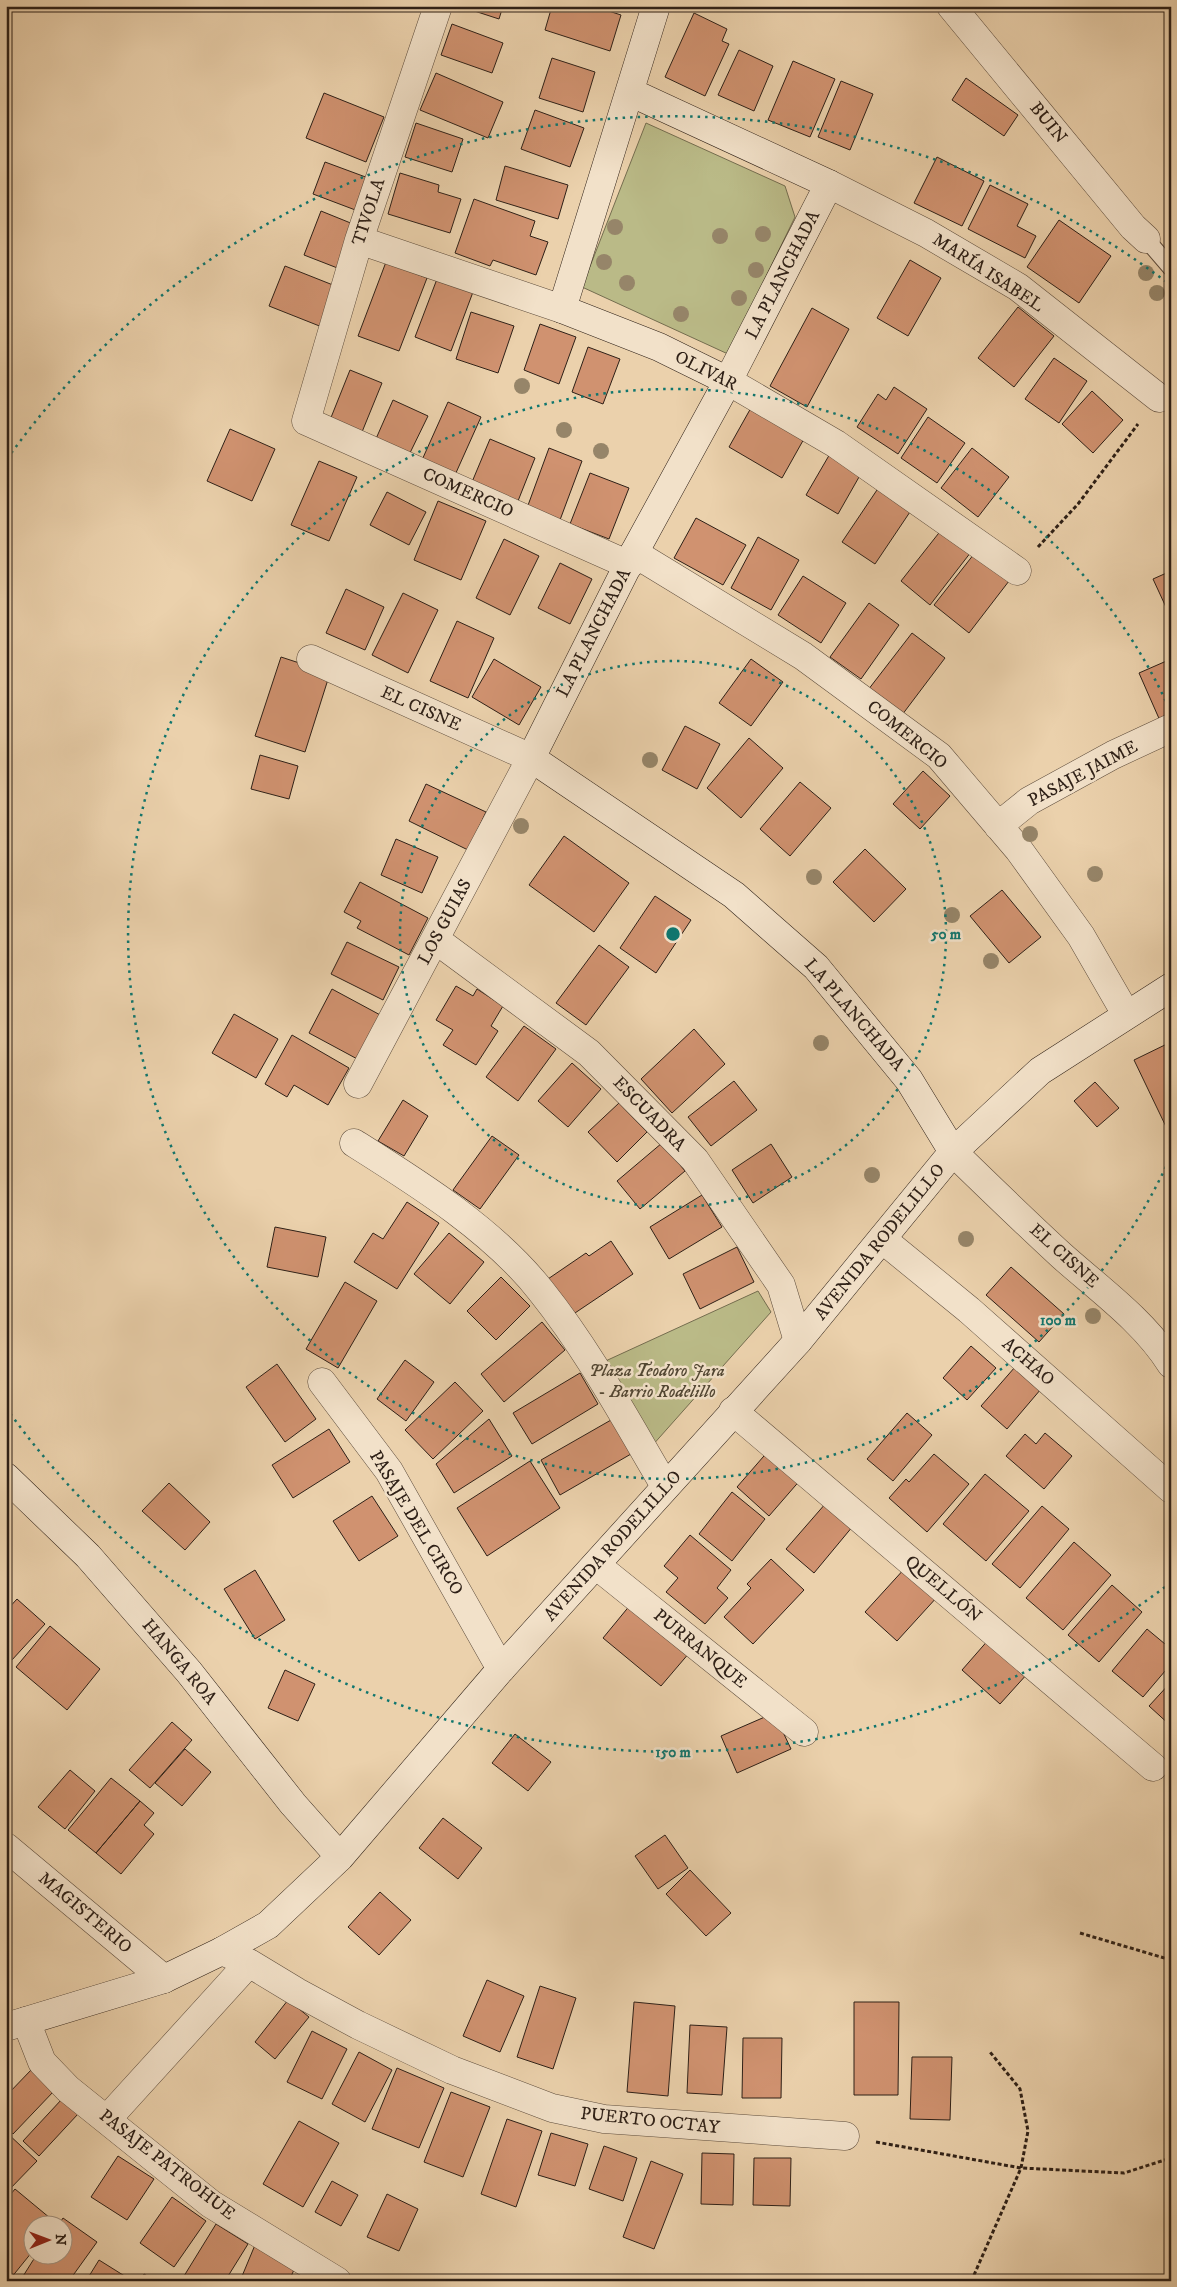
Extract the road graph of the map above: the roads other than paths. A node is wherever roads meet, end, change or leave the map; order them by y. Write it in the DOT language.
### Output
graph roads {
  1 [pos="438,6"];
  2 [pos="656,6"];
  3 [pos="952,6"];
  4 [pos="630,92"];
  5 [pos="829,184"];
  6 [pos="1146,239"];
  7 [pos="359,240"];
  8 [pos="1171,268"];
  9 [pos="562,309"];
  10 [pos="728,381"];
  11 [pos="1165,404"];
  12 [pos="306,420"];
  13 [pos="631,559"];
  14 [pos="1017,571"];
  15 [pos="312,659"];
  16 [pos="1171,728"];
  17 [pos="531,758"];
  18 [pos="998,826"];
  19 [pos="436,940"];
  20 [pos="1171,987"];
  21 [pos="1126,1014"];
  22 [pos="358,1084"];
  23 [pos="354,1143"];
  24 [pos="953,1152"];
  25 [pos="882,1239"];
  26 [pos="798,1341"];
  27 [pos="1171,1364"];
  28 [pos="322,1382"];
  29 [pos="734,1411"];
  30 [pos="6,1477"];
  31 [pos="665,1486"];
  32 [pos="1171,1488"];
  33 [pos="596,1566"];
  34 [pos="502,1669"];
  35 [pos="804,1732"];
  36 [pos="1153,1767"];
  37 [pos="6,1847"];
  38 [pos="340,1857"];
  39 [pos="222,1951"];
  40 [pos="249,1963"];
  41 [pos="164,1979"];
  42 [pos="16,2024"];
  43 [pos="108,2118"];
  44 [pos="845,2136"];
  45 [pos="337,2281"];
  1 -- 7 [label="street, TIVOLA"];
  2 -- 4 [label="street"];
  3 -- 6 [label="street, BUIN"];
  4 -- 5 [label="street"];
  4 -- 9 [label="street"];
  5 -- 10 [label="street, LA PLANCHADA"];
  5 -- 11 [label="street, MARÍA ISABEL"];
  6 -- 8 [label="lane"];
  7 -- 9 [label="street, OLIVAR"];
  7 -- 12 [label="street, TIVOLA"];
  9 -- 10 [label="street, OLIVAR"];
  10 -- 13 [label="street, LA PLANCHADA"];
  10 -- 14 [label="street, OLIVAR"];
  12 -- 13 [label="street, COMERCIO"];
  13 -- 17 [label="street, LA PLANCHADA"];
  13 -- 18 [label="street, COMERCIO"];
  15 -- 17 [label="street, EL CISNE"];
  16 -- 18 [label="street, PASAJE JAIME"];
  17 -- 19 [label="street, LOS GUIAS"];
  17 -- 24 [label="street, LA PLANCHADA"];
  18 -- 21 [label="street, COMERCIO"];
  19 -- 22 [label="street, LOS GUIAS"];
  19 -- 26 [label="street, ESCUADRA"];
  20 -- 21 [label="street, AVENIDA RODELILLO"];
  21 -- 24 [label="street, AVENIDA RODELILLO"];
  23 -- 31 [label="street"];
  24 -- 25 [label="street, AVENIDA RODELILLO"];
  24 -- 27 [label="street, EL CISNE"];
  25 -- 26 [label="street, AVENIDA RODELILLO"];
  25 -- 32 [label="street, ACHAO"];
  26 -- 29 [label="street, AVENIDA RODELILLO"];
  28 -- 34 [label="street, PASAJE DEL CIRCO"];
  29 -- 31 [label="street, AVENIDA RODELILLO"];
  29 -- 36 [label="street, QUELLÓN"];
  30 -- 38 [label="street, HANGA ROA"];
  31 -- 33 [label="street, AVENIDA RODELILLO"];
  33 -- 34 [label="street, AVENIDA RODELILLO"];
  33 -- 35 [label="street, PURRANQUE"];
  34 -- 38 [label="street, AVENIDA RODELILLO"];
  37 -- 41 [label="street, MAGISTERIO"];
  38 -- 39 [label="street, AVENIDA RODELILLO"];
  39 -- 40 [label="street, PUERTO OCTAY"];
  39 -- 41 [label="street, AVENIDA RODELILLO"];
  40 -- 43 [label="street"];
  40 -- 44 [label="street, PUERTO OCTAY"];
  41 -- 42 [label="street, AVENIDA RODELILLO"];
  42 -- 43 [label="street, PASAJE PATROHUE"];
  43 -- 45 [label="street, PASAJE PATROHUE"];
}
